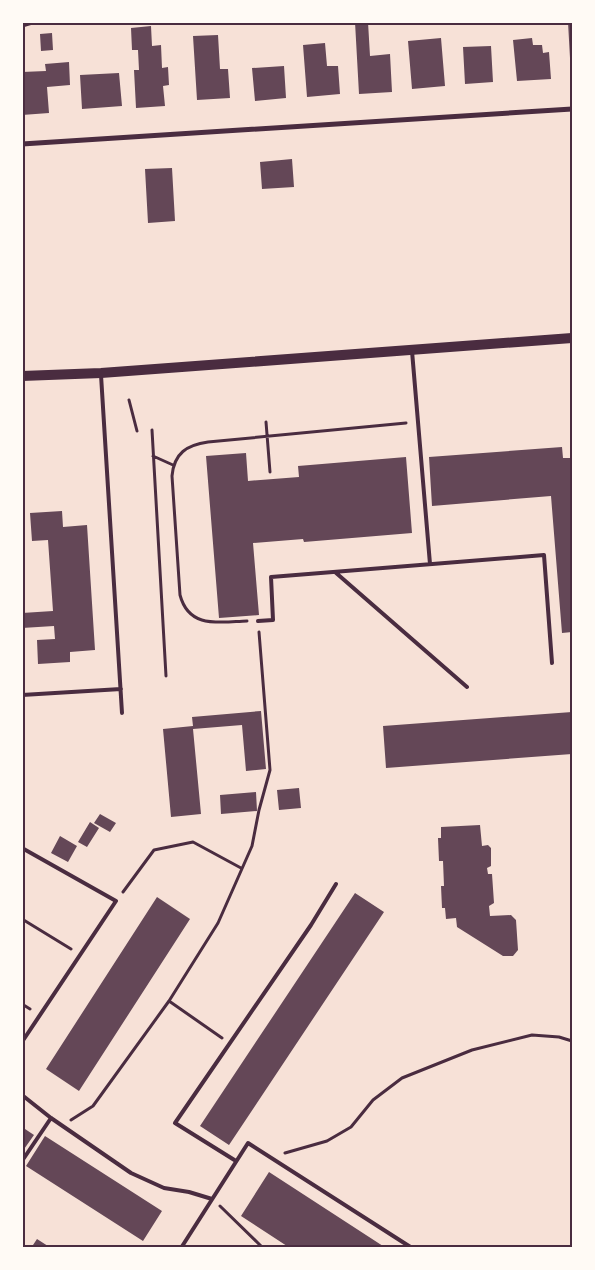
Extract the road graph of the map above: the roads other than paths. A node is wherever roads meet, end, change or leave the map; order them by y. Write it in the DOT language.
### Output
graph roads {
  1 [pos="32,22"];
  2 [pos="22,25"];
  3 [pos="572,109"];
  4 [pos="22,144"];
  5 [pos="572,338"];
  6 [pos="412,349"];
  7 [pos="101,373"];
  8 [pos="22,376"];
  9 [pos="430,564"];
  10 [pos="336,572"];
  11 [pos="258,621"];
  12 [pos="552,663"];
  13 [pos="467,687"];
  14 [pos="121,689"];
  15 [pos="22,695"];
  16 [pos="122,713"];
  17 [pos="22,848"];
  18 [pos="336,884"];
  19 [pos="22,1042"];
  20 [pos="22,1095"];
  21 [pos="51,1118"];
  22 [pos="22,1161"];
  23 [pos="236,1161"];
  24 [pos="212,1199"];
  25 [pos="181,1248"];
  26 [pos="412,1248"];
  1 -- 2 [label="street"];
  3 -- 4 [label="street"];
  5 -- 6 [label="main road"];
  6 -- 7 [label="main road"];
  6 -- 9 [label="lane"];
  7 -- 8 [label="main road"];
  7 -- 14 [label="lane"];
  9 -- 10 [label="lane"];
  9 -- 12 [label="lane"];
  10 -- 11 [label="lane"];
  10 -- 13 [label="lane"];
  14 -- 15 [label="lane"];
  14 -- 16 [label="lane"];
  17 -- 19 [label="lane"];
  18 -- 23 [label="lane"];
  20 -- 21 [label="lane"];
  21 -- 22 [label="lane"];
  21 -- 24 [label="lane"];
  23 -- 24 [label="lane"];
  23 -- 26 [label="lane"];
  24 -- 25 [label="lane"];
}
